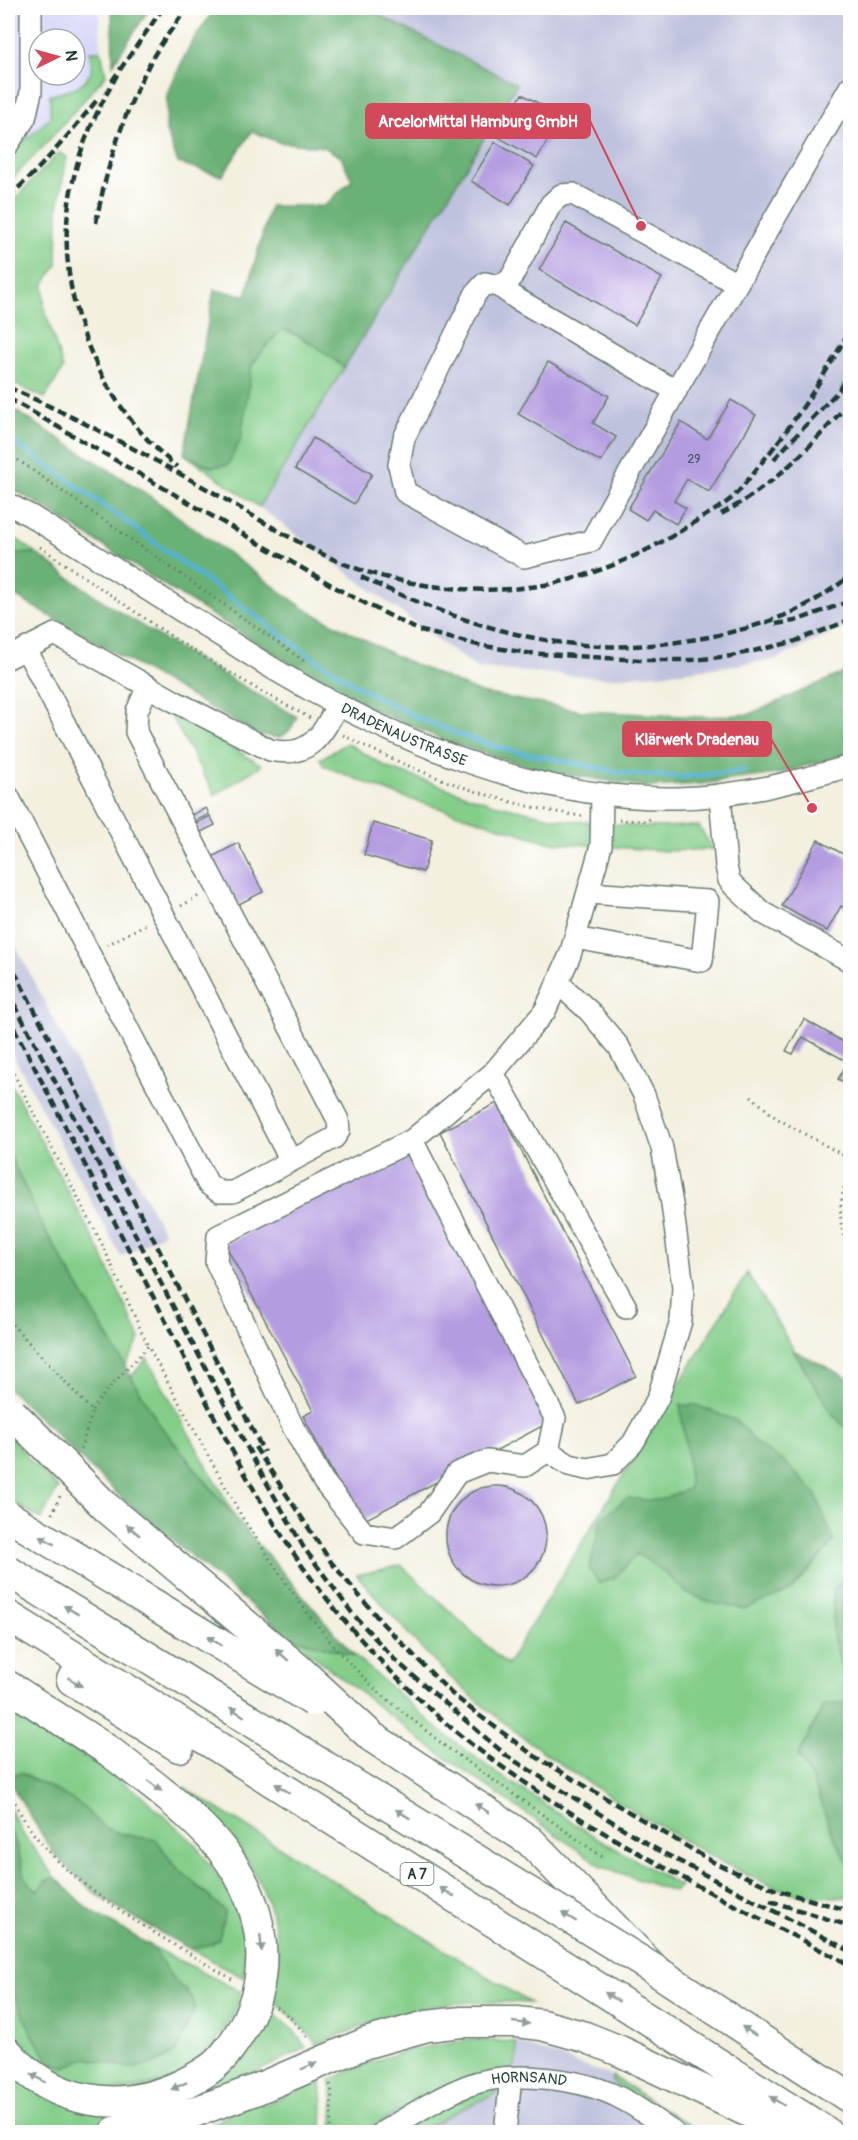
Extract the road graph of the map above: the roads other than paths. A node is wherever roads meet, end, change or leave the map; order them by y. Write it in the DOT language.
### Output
graph roads {
  1 [pos="31,8"];
  2 [pos="850,87"];
  3 [pos="8,144"];
  4 [pos="737,284"];
  5 [pos="500,286"];
  6 [pos="676,391"];
  7 [pos="8,504"];
  8 [pos="17,653"];
  9 [pos="148,686"];
  10 [pos="338,704"];
  11 [pos="850,766"];
  12 [pos="602,794"];
  13 [pos="720,795"];
  14 [pos="8,796"];
  15 [pos="588,893"];
  16 [pos="575,938"];
  17 [pos="850,961"];
  18 [pos="558,982"];
  19 [pos="494,1073"];
  20 [pos="412,1140"];
  21 [pos="291,1161"];
  22 [pos="626,1307"];
  23 [pos="10,1410"];
  24 [pos="548,1451"];
  25 [pos="8,1516"];
  26 [pos="8,1571"];
  27 [pos="8,1616"];
  28 [pos="8,1640"];
  29 [pos="8,1686"];
  30 [pos="372,1737"];
  31 [pos="655,1970"];
  32 [pos="8,2053"];
  33 [pos="511,2078"];
  34 [pos="850,2098"];
  35 [pos="217,2104"];
  36 [pos="780,2128"];
  37 [pos="115,2133"];
  38 [pos="180,2133"];
  39 [pos="383,2133"];
  40 [pos="505,2133"];
  41 [pos="673,2133"];
  42 [pos="826,2133"];
  1 -- 3 [label="street"];
  2 -- 4 [label="street"];
  4 -- 5 [label="street"];
  4 -- 6 [label="street"];
  5 -- 6 [label="street"];
  5 -- 6 [label="street"];
  7 -- 10 [label="street, DRADENAUSTRASSE"];
  8 -- 9 [label="street"];
  8 -- 21 [label="street"];
  9 -- 10 [label="street"];
  9 -- 21 [label="street"];
  10 -- 12 [label="street, DRADENAUSTRASSE"];
  11 -- 13 [label="street, DRADENAUSTRASSE"];
  12 -- 13 [label="street, DRADENAUSTRASSE"];
  12 -- 15 [label="street"];
  13 -- 17 [label="street"];
  14 -- 21 [label="street"];
  15 -- 16 [label="street"];
  15 -- 16 [label="street"];
  16 -- 18 [label="street"];
  18 -- 19 [label="street"];
  18 -- 24 [label="street"];
  19 -- 20 [label="street"];
  19 -- 22 [label="street"];
  20 -- 24 [label="street"];
  20 -- 24 [label="street"];
  30 -- 23 [label="highway, one-way, bridge"];
  30 -- 25 [label="highway, one-way, bridge"];
  31 -- 26 [label="highway, one-way, bridge"];
  42 -- 27 [label="highway, A 7, one-way"];
  28 -- 36 [label="highway, A 7, one-way"];
  29 -- 32 [label="highway, one-way, bridge"];
  31 -- 30 [label="highway, one-way, bridge"];
  34 -- 31 [label="highway, one-way"];
  33 -- 39 [label="street, HORNSAND"];
  33 -- 40 [label="street"];
  33 -- 41 [label="street, HORNSAND"];
  35 -- 36 [label="highway, one-way, bridge"];
  35 -- 37 [label="highway"];
  35 -- 38 [label="highway"];
}
